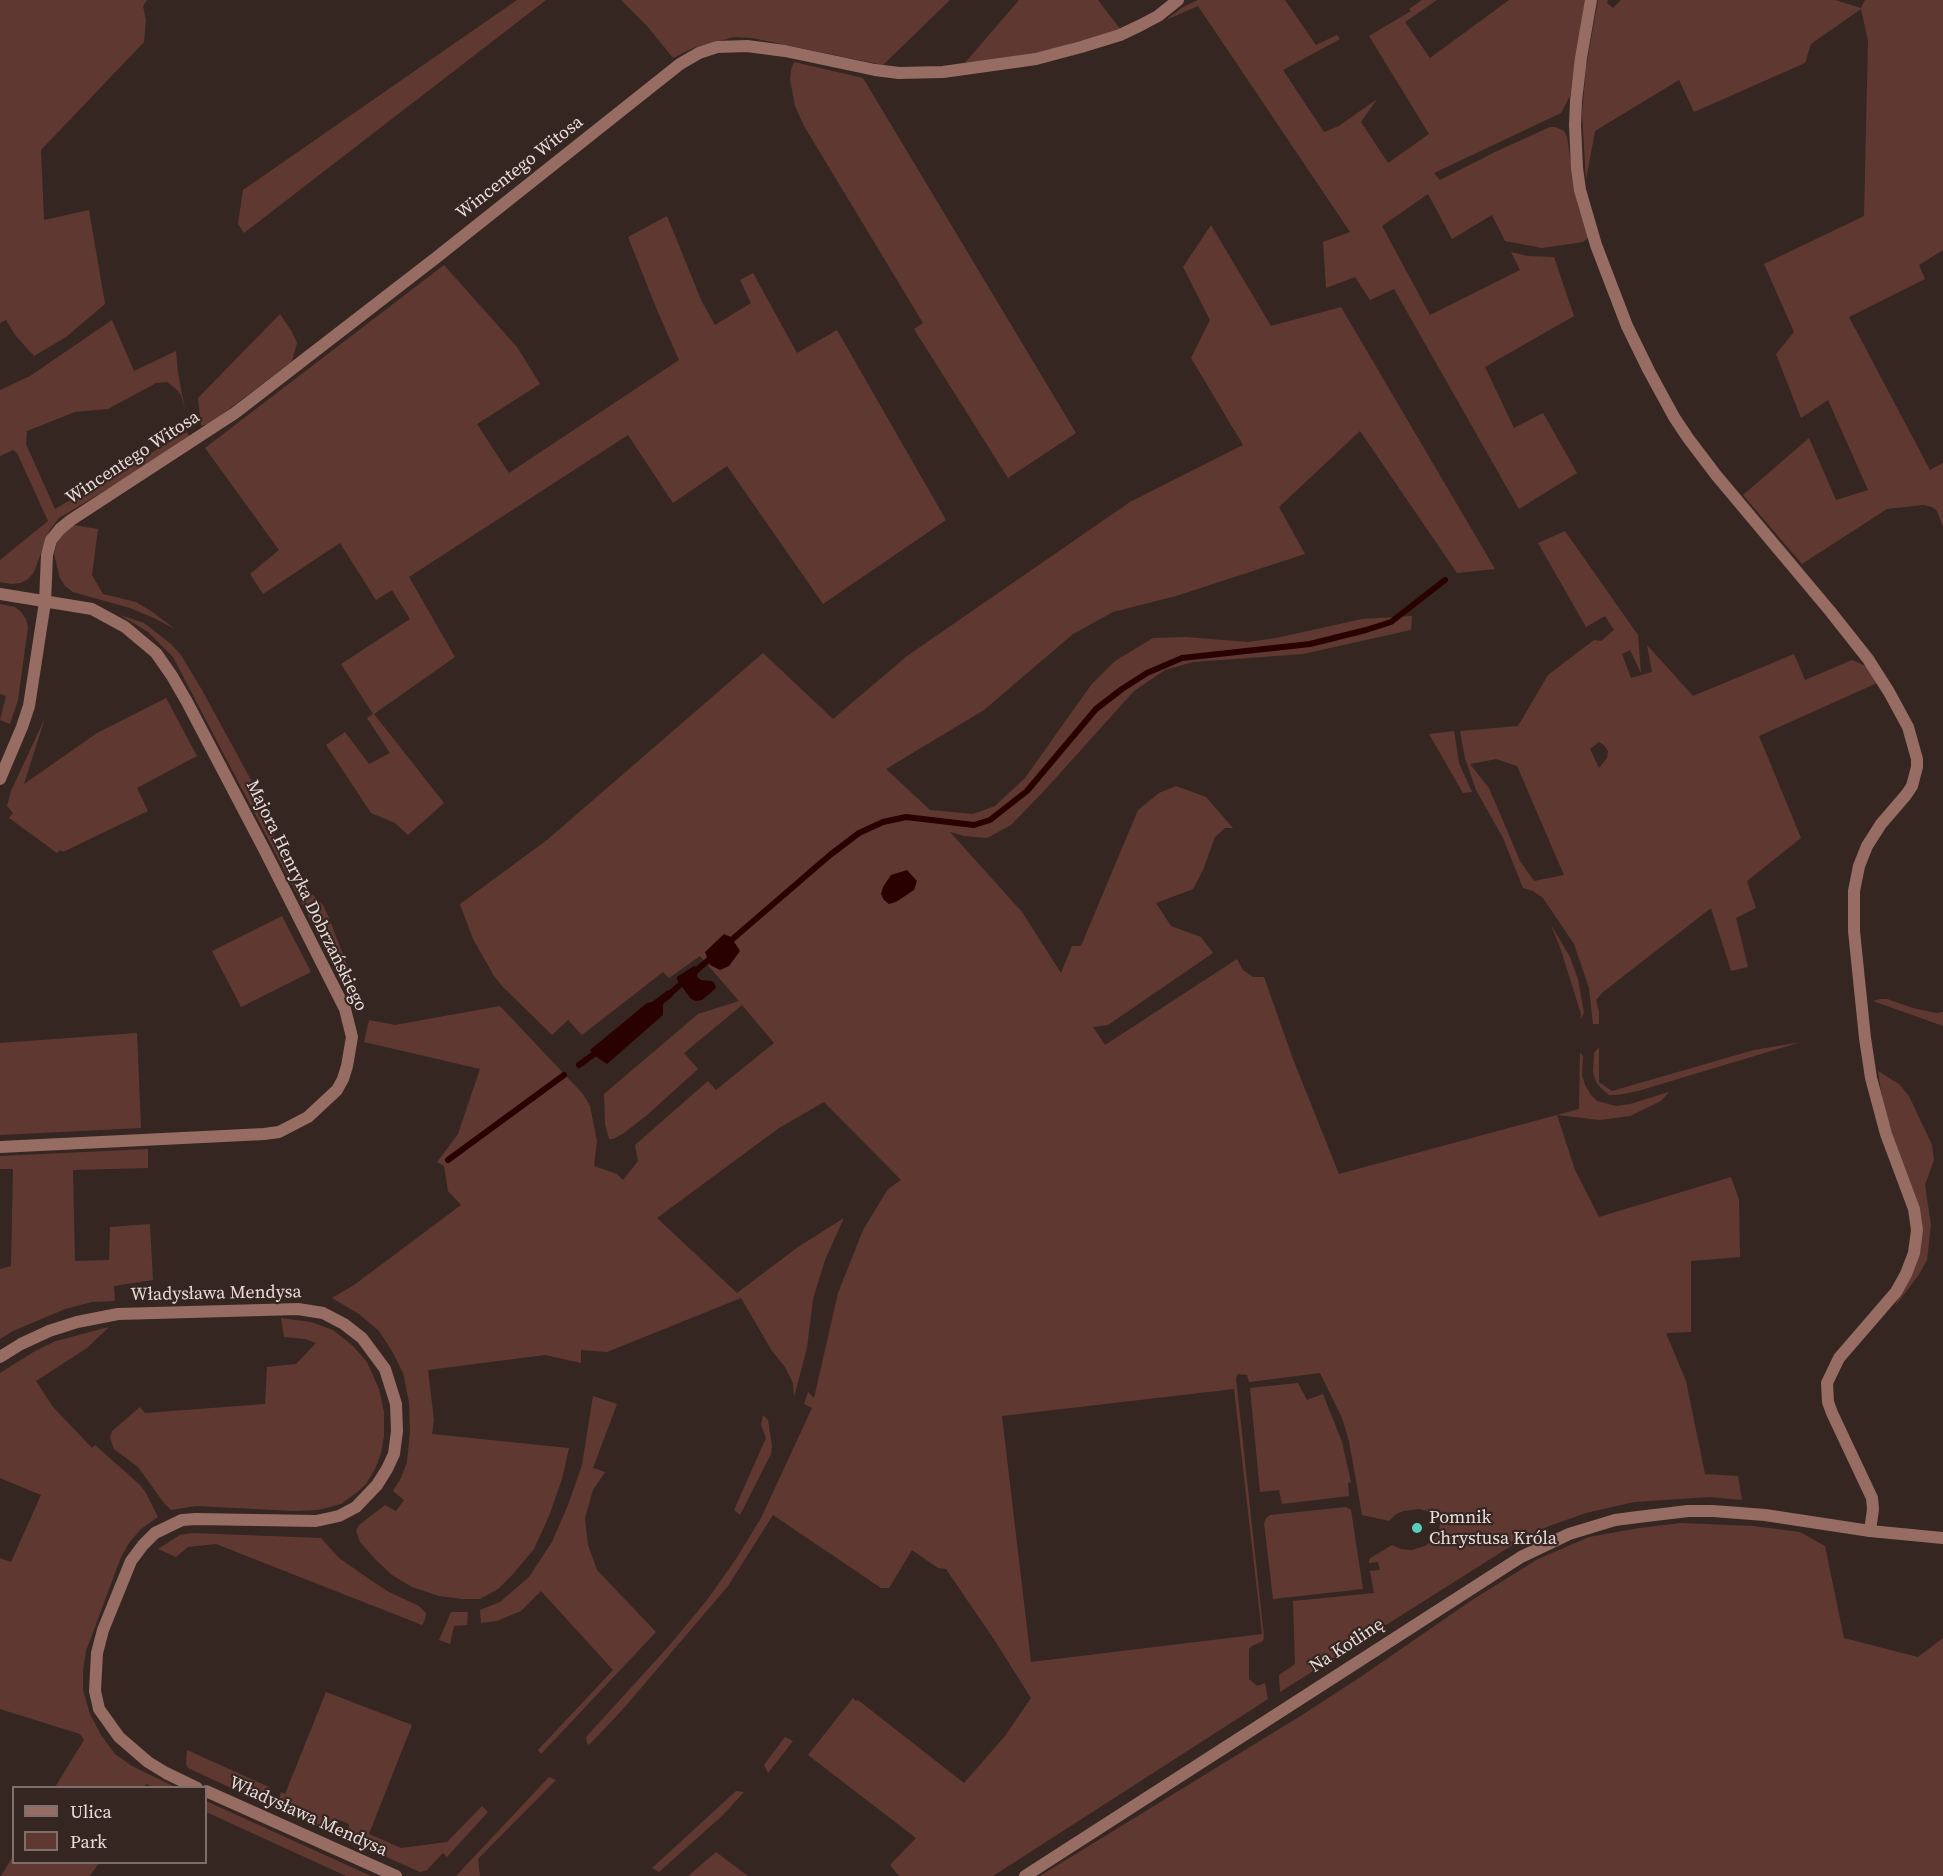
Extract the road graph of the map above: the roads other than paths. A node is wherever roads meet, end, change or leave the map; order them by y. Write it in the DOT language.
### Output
graph roads {
  1 [pos="1178,0"];
  2 [pos="1591,0"];
  3 [pos="0,594"];
  4 [pos="45,602"];
  5 [pos="0,779"];
  6 [pos="0,1147"];
  7 [pos="0,1357"];
  8 [pos="1870,1531"];
  9 [pos="1943,1538"];
  10 [pos="194,1786"];
  11 [pos="207,1791"];
  12 [pos="396,1876"];
  13 [pos="1025,1876"];
  1 -- 4 [label="street, Wincentego Witosa"];
  2 -- 8 [label="street"];
  3 -- 4 [label="street"];
  4 -- 5 [label="street, Wincentego Witosa"];
  4 -- 6 [label="street, Majora Henryka Dobrzańskiego"];
  7 -- 10 [label="street, Władysława Mendysa"];
  8 -- 9 [label="street, Na Kotlinę"];
  8 -- 13 [label="street, Na Kotlinę"];
  11 -- 12 [label="street, Władysława Mendysa"];
}
